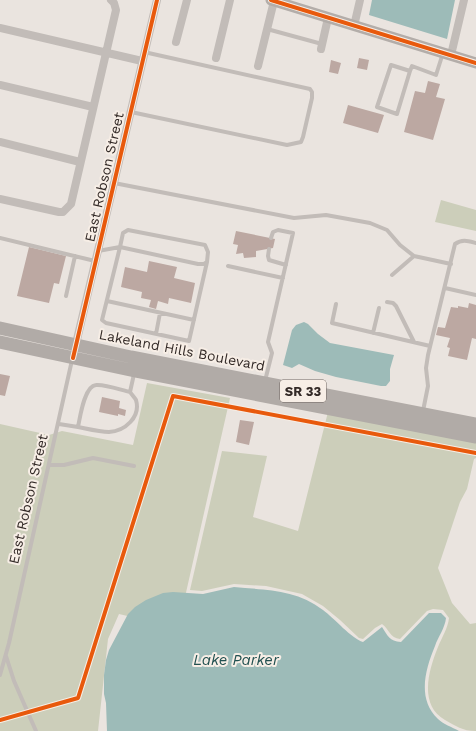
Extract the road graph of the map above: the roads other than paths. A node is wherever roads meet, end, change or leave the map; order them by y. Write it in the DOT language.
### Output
graph roads {
  1 [pos="111,0"];
  2 [pos="157,0"];
  3 [pos="187,0"];
  4 [pos="230,0"];
  5 [pos="273,0"];
  6 [pos="360,0"];
  7 [pos="464,0"];
  8 [pos="328,18"];
  9 [pos="354,26"];
  10 [pos="0,28"];
  11 [pos="267,29"];
  12 [pos="176,42"];
  13 [pos="321,47"];
  14 [pos="144,52"];
  15 [pos="105,53"];
  16 [pos="447,54"];
  17 [pos="216,58"];
  18 [pos="142,61"];
  19 [pos="476,63"];
  20 [pos="258,66"];
  21 [pos="410,71"];
  22 [pos="0,85"];
  23 [pos="93,107"];
  24 [pos="131,112"];
  25 [pos="0,142"];
  26 [pos="80,162"];
  27 [pos="114,183"];
  28 [pos="0,199"];
  29 [pos="0,238"];
  30 [pos="271,238"];
  31 [pos="476,243"];
  32 [pos="120,247"];
  33 [pos="269,249"];
  34 [pos="98,251"];
  35 [pos="75,256"];
  36 [pos="414,256"];
  37 [pos="96,261"];
  38 [pos="206,262"];
  39 [pos="450,264"];
  40 [pos="286,265"];
  41 [pos="228,266"];
  42 [pos="392,275"];
  43 [pos="283,278"];
  44 [pos="445,288"];
  45 [pos="476,295"];
  46 [pos="66,296"];
  47 [pos="107,301"];
  48 [pos="386,302"];
  49 [pos="336,304"];
  50 [pos="379,308"];
  51 [pos="160,313"];
  52 [pos="194,320"];
  53 [pos="0,328"];
  54 [pos="373,333"];
  55 [pos="156,334"];
  56 [pos="0,342"];
  57 [pos="414,342"];
  58 [pos="76,345"];
  59 [pos="430,346"];
  60 [pos="73,358"];
  61 [pos="134,371"];
  62 [pos="264,383"];
  63 [pos="130,392"];
  64 [pos="309,405"];
  65 [pos="422,414"];
  66 [pos="59,424"];
  67 [pos="476,424"];
  68 [pos="78,427"];
  69 [pos="476,437"];
  70 [pos="50,465"];
  71 [pos="134,466"];
  72 [pos="6,655"];
  73 [pos="0,675"];
  74 [pos="36,731"];
  1 -- 15 [label="street"];
  2 -- 14 [label="street, East Robson Street"];
  3 -- 12 [label="street"];
  4 -- 17 [label="street"];
  5 -- 8 [label="street"];
  5 -- 11 [label="street"];
  6 -- 9 [label="street"];
  7 -- 16 [label="street"];
  8 -- 9 [label="street"];
  8 -- 13 [label="street"];
  9 -- 16 [label="street"];
  10 -- 15 [label="street"];
  11 -- 13 [label="lane"];
  11 -- 20 [label="street"];
  14 -- 18 [label="street, East Robson Street"];
  14 -- 24 [label="lane"];
  15 -- 18 [label="street"];
  15 -- 23 [label="street"];
  16 -- 19 [label="street"];
  16 -- 21 [label="lane"];
  18 -- 24 [label="street, East Robson Street"];
  21 -- 21 [label="lane"];
  22 -- 23 [label="street"];
  23 -- 26 [label="street"];
  24 -- 27 [label="street, East Robson Street"];
  25 -- 26 [label="street"];
  26 -- 28 [label="street"];
  27 -- 34 [label="street, East Robson Street"];
  27 -- 36 [label="lane"];
  29 -- 35 [label="lane"];
  30 -- 40 [label="lane"];
  31 -- 39 [label="lane"];
  32 -- 34 [label="lane"];
  32 -- 38 [label="lane"];
  32 -- 38 [label="lane"];
  32 -- 47 [label="lane"];
  33 -- 40 [label="lane"];
  34 -- 37 [label="street, East Robson Street"];
  35 -- 37 [label="lane"];
  35 -- 46 [label="lane"];
  36 -- 39 [label="lane"];
  36 -- 42 [label="lane"];
  37 -- 58 [label="street, East Robson Street"];
  38 -- 52 [label="lane"];
  39 -- 44 [label="lane"];
  40 -- 43 [label="lane"];
  41 -- 43 [label="lane"];
  43 -- 62 [label="lane"];
  44 -- 45 [label="lane"];
  44 -- 59 [label="lane"];
  47 -- 51 [label="lane"];
  47 -- 55 [label="lane"];
  48 -- 57 [label="lane"];
  49 -- 54 [label="lane"];
  50 -- 54 [label="lane"];
  51 -- 52 [label="lane"];
  51 -- 55 [label="lane"];
  52 -- 55 [label="lane"];
  53 -- 58 [label="main road, Lakeland Hills Boulevard / SR 33"];
  54 -- 57 [label="lane"];
  56 -- 60 [label="main road, Lakeland Hills Boulevard / SR 33"];
  57 -- 59 [label="lane"];
  58 -- 60 [label="street, East Robson Street"];
  58 -- 62 [label="main road, Lakeland Hills Boulevard / SR 33"];
  59 -- 65 [label="lane"];
  60 -- 61 [label="main road, Lakeland Hills Boulevard / SR 33"];
  60 -- 66 [label="lane, East Robson Street"];
  61 -- 63 [label="lane"];
  61 -- 64 [label="main road, Lakeland Hills Boulevard / SR 33"];
  62 -- 65 [label="main road, Lakeland Hills Boulevard / SR 33"];
  63 -- 68 [label="lane"];
  63 -- 68 [label="lane"];
  64 -- 65 [label="main road"];
  64 -- 69 [label="main road, Lakeland Hills Boulevard / SR 33"];
  65 -- 67 [label="main road, Lakeland Hills Boulevard / SR 33"];
  66 -- 68 [label="lane"];
  66 -- 70 [label="lane, East Robson Street"];
  70 -- 71 [label="lane"];
  70 -- 72 [label="lane, East Robson Street"];
  72 -- 73 [label="lane, East Robson Street"];
  72 -- 74 [label="lane"];
}
